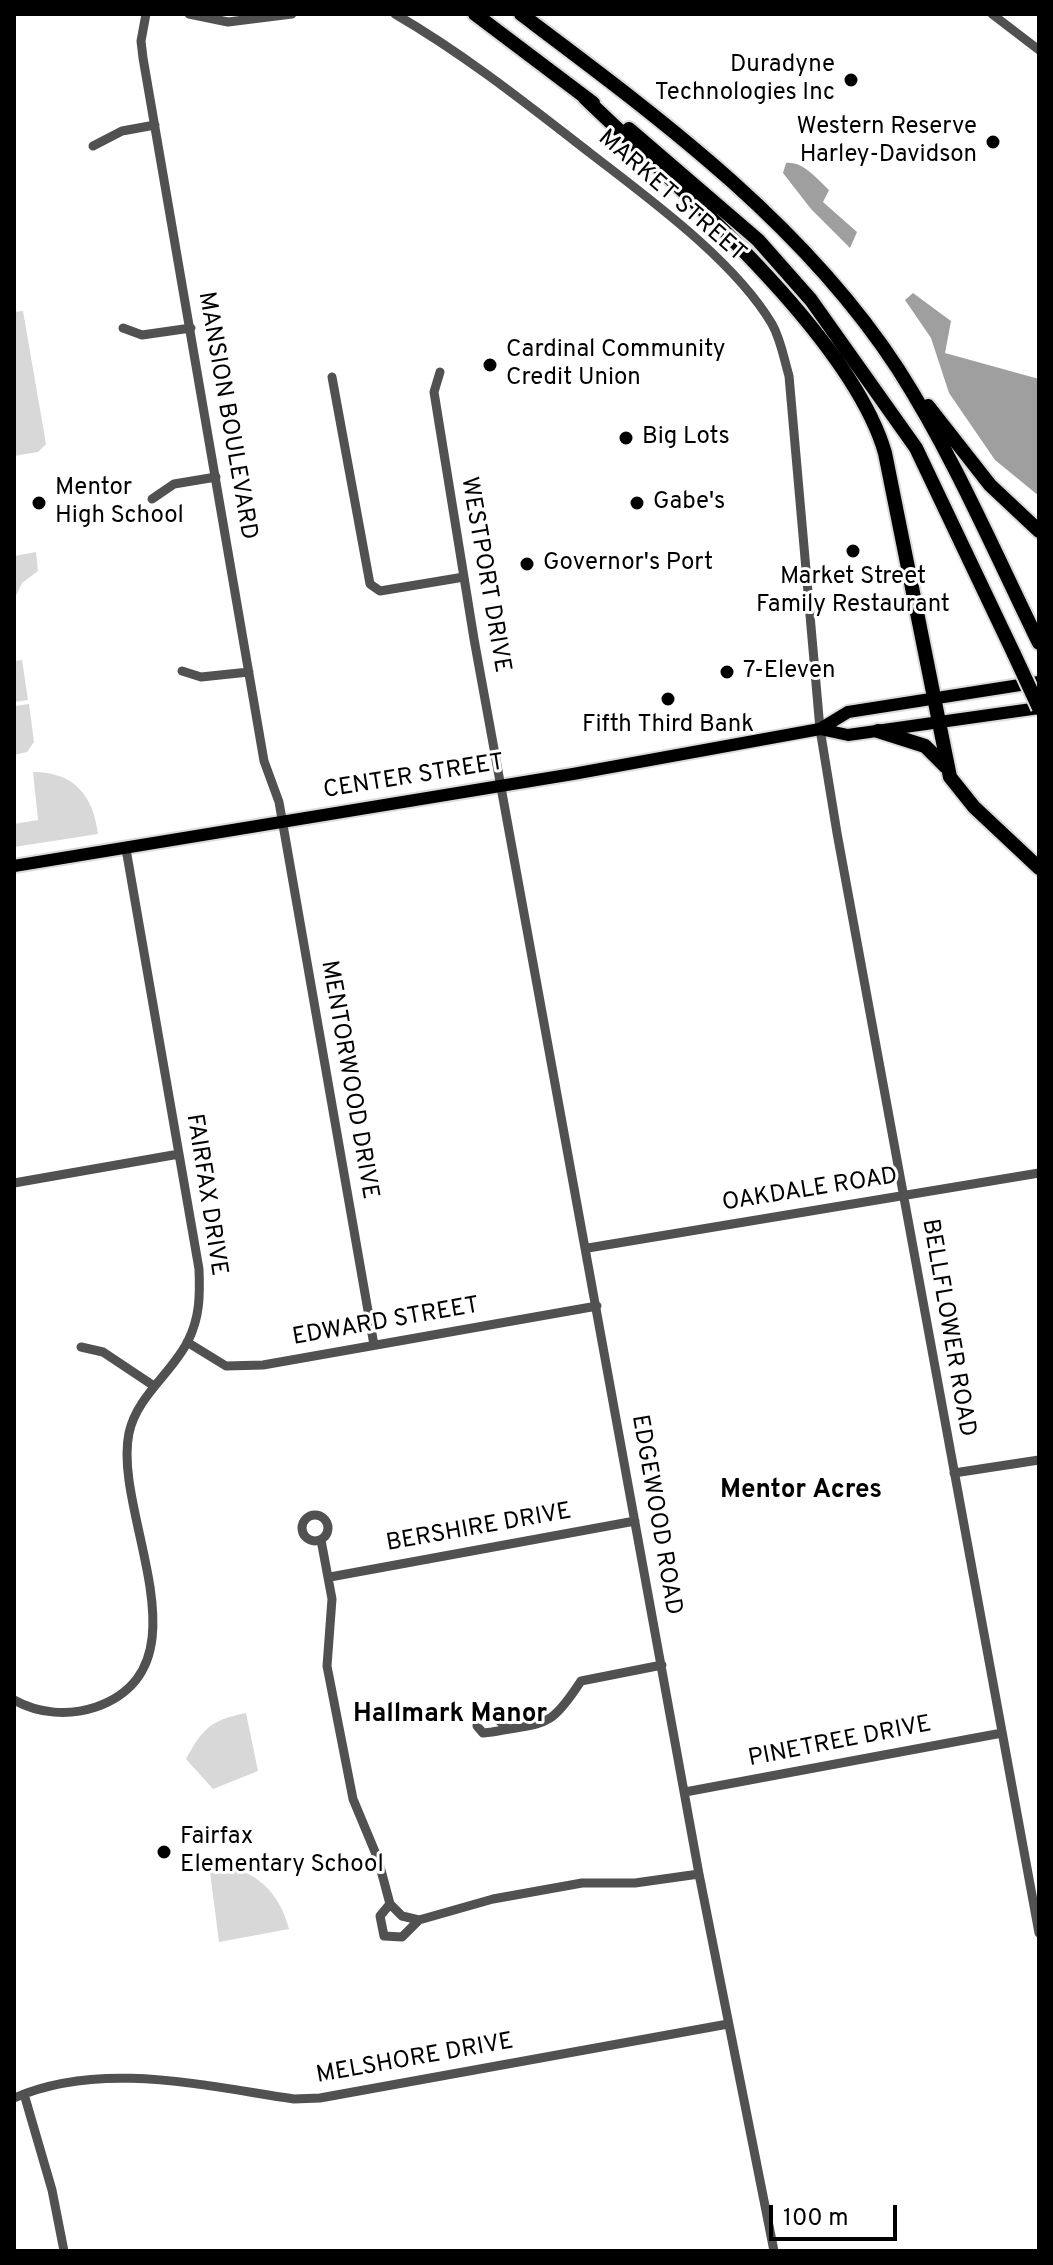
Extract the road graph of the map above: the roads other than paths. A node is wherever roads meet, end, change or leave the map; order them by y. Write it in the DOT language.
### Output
graph roads {
  1 [pos="146,14"];
  2 [pos="189,14"];
  3 [pos="292,14"];
  4 [pos="395,14"];
  5 [pos="475,14"];
  6 [pos="521,14"];
  7 [pos="992,14"];
  8 [pos="1039,50"];
  9 [pos="585,98"];
  10 [pos="155,125"];
  11 [pos="93,146"];
  12 [pos="123,328"];
  13 [pos="191,328"];
  14 [pos="898,369"];
  15 [pos="440,372"];
  16 [pos="332,377"];
  17 [pos="216,477"];
  18 [pos="152,499"];
  19 [pos="1039,531"];
  20 [pos="464,577"];
  21 [pos="1039,643"];
  22 [pos="182,671"];
  23 [pos="249,672"];
  24 [pos="1039,682"];
  25 [pos="932,698"];
  26 [pos="1039,708"];
  27 [pos="939,722"];
  28 [pos="820,729"];
  29 [pos="878,731"];
  30 [pos="948,770"];
  31 [pos="500,786"];
  32 [pos="282,822"];
  33 [pos="126,849"];
  34 [pos="14,866"];
  35 [pos="1039,868"];
  36 [pos="179,1154"];
  37 [pos="1039,1173"];
  38 [pos="14,1183"];
  39 [pos="903,1197"];
  40 [pos="588,1248"];
  41 [pos="597,1306"];
  42 [pos="187,1342"];
  43 [pos="374,1345"];
  44 [pos="81,1347"];
  45 [pos="154,1386"];
  46 [pos="1039,1460"];
  47 [pos="954,1473"];
  48 [pos="635,1521"];
  49 [pos="321,1540"];
  50 [pos="330,1577"];
  51 [pos="662,1665"];
  52 [pos="14,1700"];
  53 [pos="508,1729"];
  54 [pos="1002,1733"];
  55 [pos="685,1792"];
  56 [pos="699,1874"];
  57 [pos="390,1904"];
  58 [pos="419,1920"];
  59 [pos="1039,1933"];
  60 [pos="728,2024"];
  61 [pos="24,2094"];
  62 [pos="14,2098"];
  63 [pos="64,2251"];
  64 [pos="774,2251"];
  1 -- 10 [label="street, MANSION BOULEVARD"];
  2 -- 3 [label="street"];
  4 -- 28 [label="street, MARKET STREET"];
  5 -- 9 [label="highway"];
  6 -- 14 [label="highway"];
  7 -- 8 [label="street"];
  9 -- 25 [label="highway"];
  9 -- 26 [label="highway, bridge"];
  10 -- 11 [label="street"];
  10 -- 13 [label="street, MANSION BOULEVARD"];
  12 -- 13 [label="street"];
  13 -- 17 [label="street, MANSION BOULEVARD"];
  14 -- 19 [label="highway"];
  14 -- 21 [label="highway"];
  15 -- 20 [label="street, WESTPORT DRIVE"];
  16 -- 20 [label="street"];
  17 -- 18 [label="street"];
  17 -- 23 [label="street, MANSION BOULEVARD"];
  20 -- 31 [label="street, WESTPORT DRIVE"];
  22 -- 23 [label="street"];
  23 -- 32 [label="street, MANSION BOULEVARD"];
  24 -- 25 [label="main road, CENTER STREET"];
  25 -- 27 [label="highway"];
  25 -- 28 [label="main road, CENTER STREET"];
  26 -- 27 [label="main road, CENTER STREET"];
  27 -- 29 [label="main road, CENTER STREET"];
  27 -- 30 [label="highway"];
  28 -- 29 [label="main road, CENTER STREET"];
  28 -- 31 [label="main road, CENTER STREET"];
  28 -- 39 [label="street, BELLFLOWER ROAD"];
  29 -- 30 [label="highway"];
  30 -- 35 [label="highway"];
  31 -- 32 [label="main road, CENTER STREET"];
  31 -- 40 [label="street, EDGEWOOD ROAD"];
  32 -- 33 [label="main road, CENTER STREET"];
  32 -- 43 [label="street, MENTORWOOD DRIVE"];
  33 -- 34 [label="main road, CENTER STREET"];
  33 -- 36 [label="street, FAIRFAX DRIVE"];
  36 -- 38 [label="street"];
  36 -- 42 [label="street, FAIRFAX DRIVE"];
  37 -- 39 [label="street, OAKDALE ROAD"];
  39 -- 40 [label="street, OAKDALE ROAD"];
  39 -- 47 [label="street, BELLFLOWER ROAD"];
  40 -- 41 [label="street, EDGEWOOD ROAD"];
  41 -- 43 [label="street, EDWARD STREET"];
  41 -- 48 [label="street, EDGEWOOD ROAD"];
  42 -- 43 [label="street, EDWARD STREET"];
  42 -- 45 [label="street, FAIRFAX DRIVE"];
  44 -- 45 [label="street"];
  45 -- 52 [label="street, FAIRFAX DRIVE"];
  46 -- 47 [label="street"];
  47 -- 54 [label="street, BELLFLOWER ROAD"];
  48 -- 50 [label="street, BERSHIRE DRIVE"];
  48 -- 51 [label="street, EDGEWOOD ROAD"];
  49 -- 50 [label="street"];
  50 -- 57 [label="street"];
  51 -- 53 [label="street"];
  51 -- 55 [label="street, EDGEWOOD ROAD"];
  54 -- 55 [label="street, PINETREE DRIVE"];
  54 -- 59 [label="street, BELLFLOWER ROAD"];
  55 -- 56 [label="street, EDGEWOOD ROAD"];
  56 -- 58 [label="street"];
  56 -- 60 [label="street, EDGEWOOD ROAD"];
  57 -- 58 [label="street"];
  57 -- 58 [label="street"];
  60 -- 61 [label="street, MELSHORE DRIVE"];
  60 -- 64 [label="street, EDGEWOOD ROAD"];
  61 -- 62 [label="street, MELSHORE DRIVE"];
  61 -- 63 [label="street"];
}
